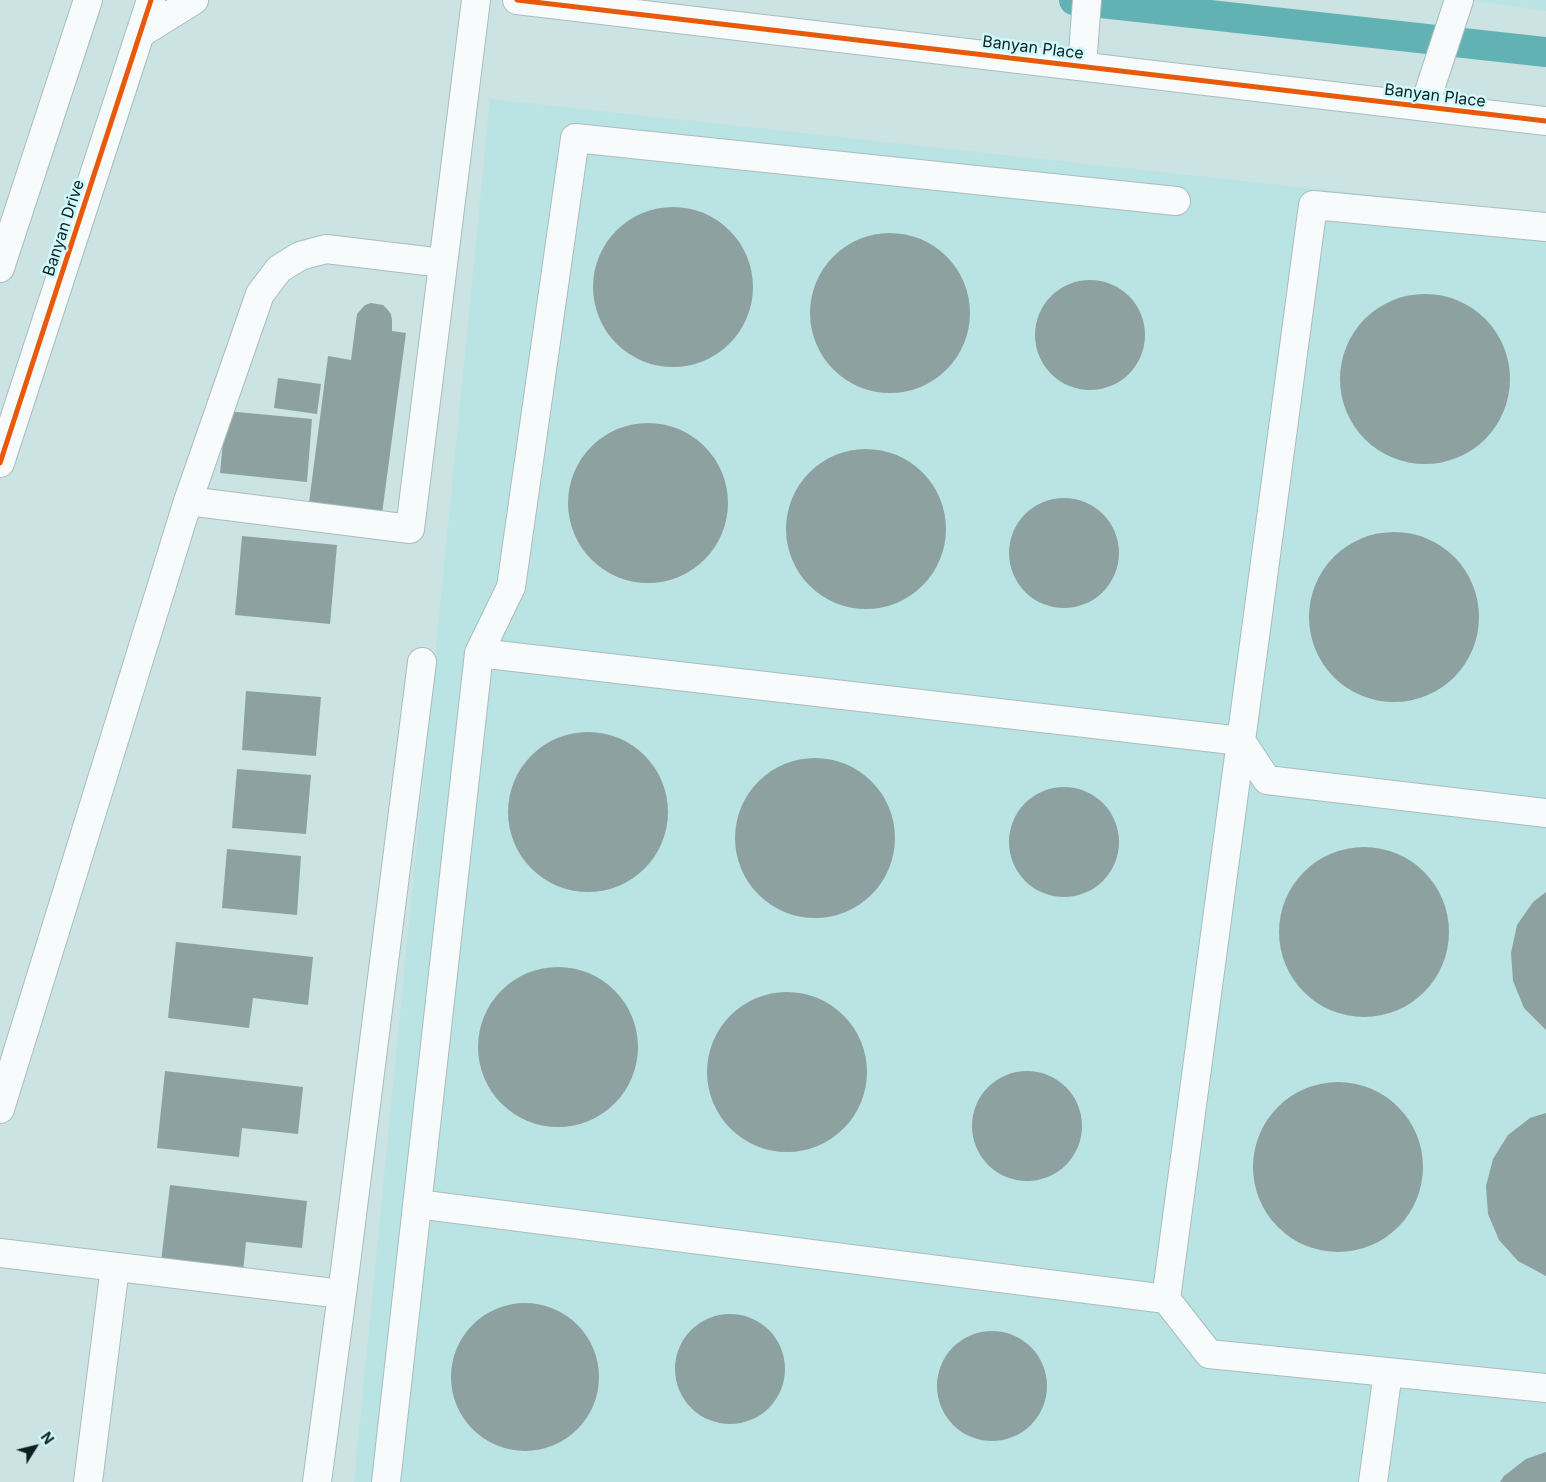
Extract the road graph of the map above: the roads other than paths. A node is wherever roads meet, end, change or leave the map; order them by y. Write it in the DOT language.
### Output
graph roads {
  1 [pos="88,0"];
  2 [pos="151,0"];
  3 [pos="194,0"];
  4 [pos="476,0"];
  5 [pos="517,0"];
  6 [pos="1087,0"];
  7 [pos="1459,0"];
  8 [pos="141,33"];
  9 [pos="1082,66"];
  10 [pos="1424,107"];
  11 [pos="1546,121"];
  12 [pos="1176,201"];
  13 [pos="1546,228"];
  14 [pos="443,263"];
  15 [pos="0,268"];
  16 [pos="0,463"];
  17 [pos="188,501"];
  18 [pos="479,653"];
  19 [pos="422,662"];
  20 [pos="1241,741"];
  21 [pos="1546,813"];
  22 [pos="0,1109"];
  23 [pos="417,1204"];
  24 [pos="0,1253"];
  25 [pos="116,1267"];
  26 [pos="342,1294"];
  27 [pos="1166,1299"];
  28 [pos="1388,1372"];
  29 [pos="1546,1388"];
  30 [pos="88,1482"];
  31 [pos="317,1482"];
  32 [pos="386,1482"];
  33 [pos="1373,1482"];
  1 -- 15 [label="street"];
  2 -- 8 [label="street, Banyan Drive"];
  3 -- 8 [label="street"];
  4 -- 14 [label="street"];
  5 -- 9 [label="street, Banyan Place"];
  6 -- 9 [label="street"];
  7 -- 10 [label="street"];
  8 -- 16 [label="street, Banyan Drive"];
  9 -- 10 [label="street, Banyan Place"];
  10 -- 11 [label="street, Banyan Place"];
  12 -- 18 [label="street"];
  13 -- 20 [label="street"];
  14 -- 17 [label="street"];
  14 -- 17 [label="street"];
  17 -- 22 [label="street"];
  18 -- 20 [label="street"];
  18 -- 23 [label="street"];
  19 -- 26 [label="street"];
  20 -- 21 [label="street"];
  20 -- 27 [label="street"];
  23 -- 27 [label="street"];
  23 -- 32 [label="street"];
  24 -- 25 [label="street"];
  25 -- 26 [label="street"];
  25 -- 30 [label="street"];
  26 -- 31 [label="street"];
  27 -- 28 [label="street"];
  28 -- 29 [label="street"];
  28 -- 33 [label="street"];
}
